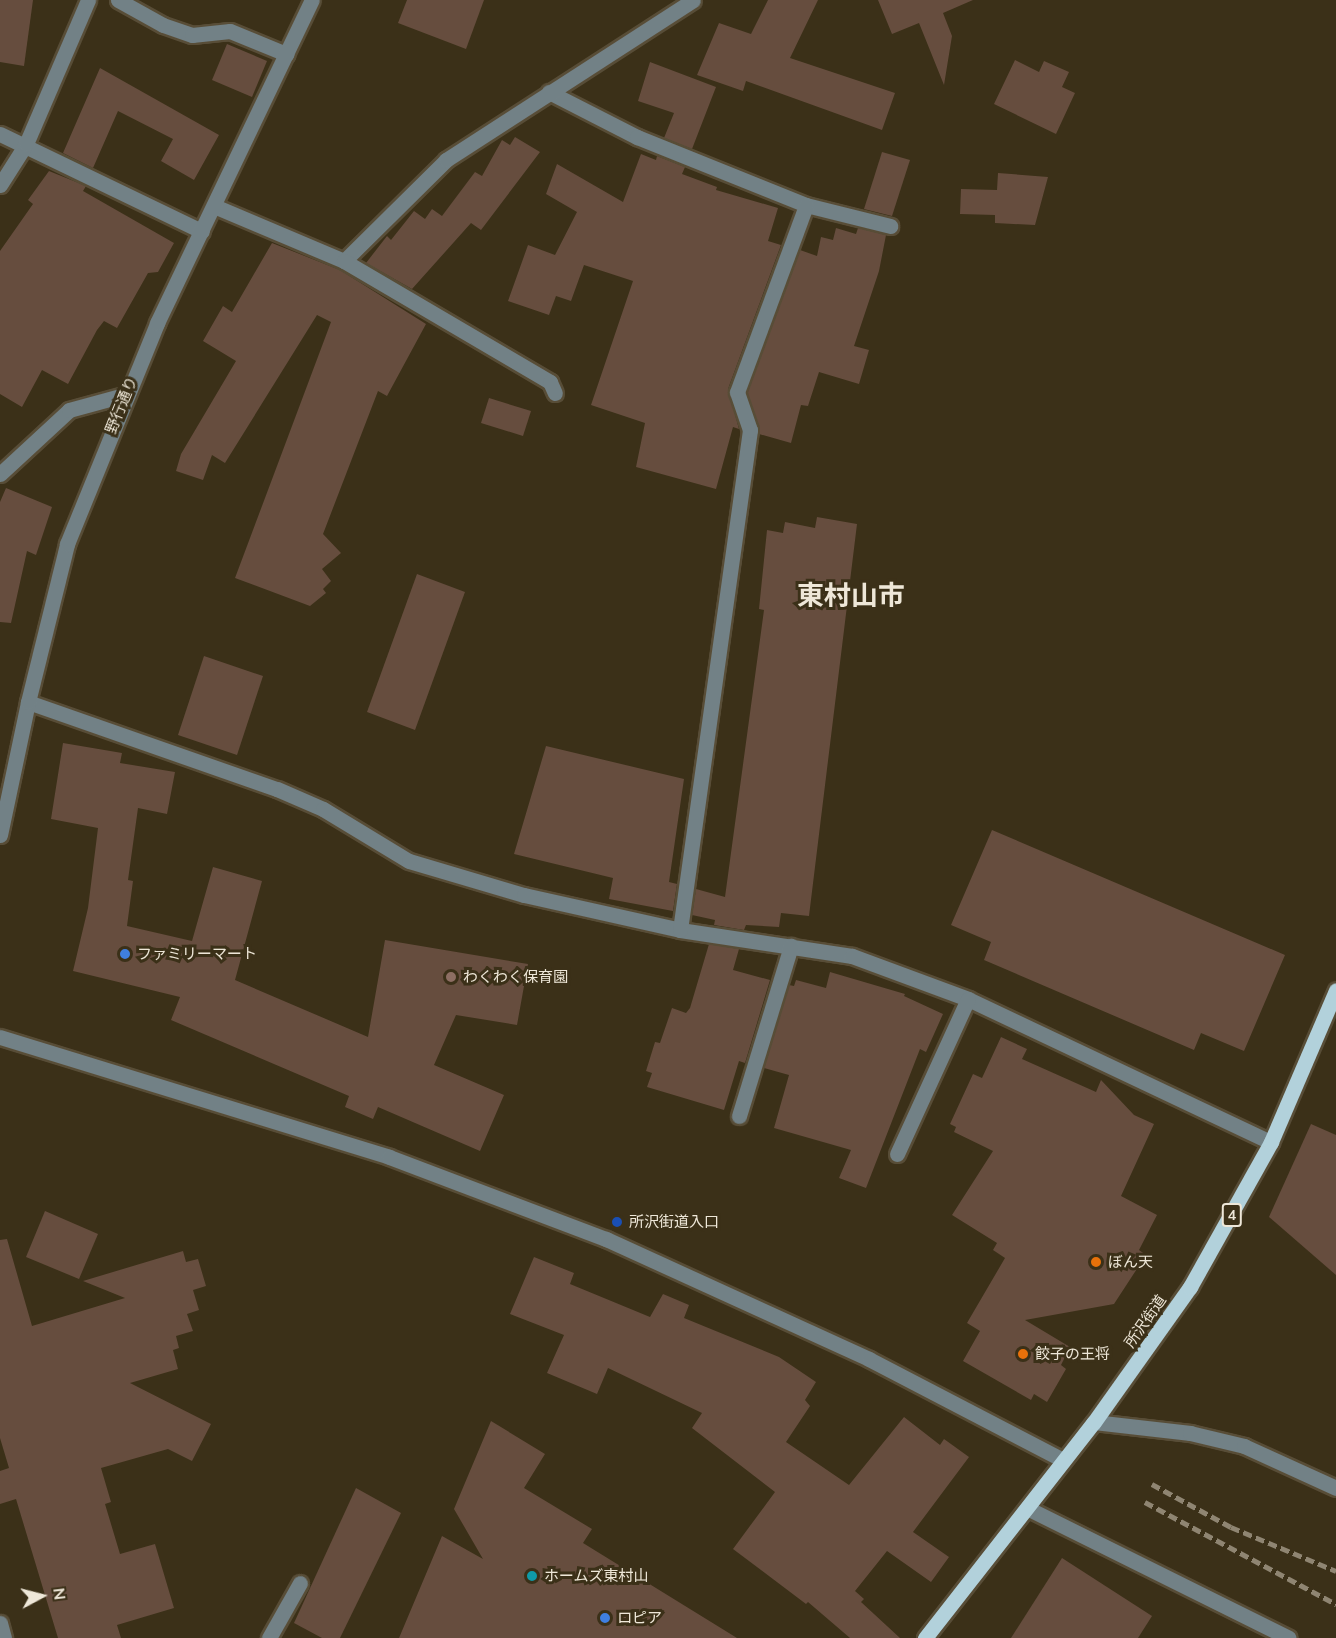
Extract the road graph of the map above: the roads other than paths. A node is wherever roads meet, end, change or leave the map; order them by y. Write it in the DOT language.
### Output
graph roads {
  1 [pos="88,0"];
  2 [pos="118,0"];
  3 [pos="312,0"];
  4 [pos="693,0"];
  5 [pos="286,54"];
  6 [pos="549,92"];
  7 [pos="0,134"];
  8 [pos="26,144"];
  9 [pos="0,185"];
  10 [pos="806,205"];
  11 [pos="213,206"];
  12 [pos="890,226"];
  13 [pos="202,231"];
  14 [pos="344,261"];
  15 [pos="555,393"];
  16 [pos="124,395"];
  17 [pos="0,474"];
  18 [pos="28,702"];
  19 [pos="0,835"];
  20 [pos="680,930"];
  21 [pos="791,946"];
  22 [pos="1336,990"];
  23 [pos="968,999"];
  24 [pos="0,1038"];
  25 [pos="739,1116"];
  26 [pos="1271,1142"];
  27 [pos="897,1154"];
  28 [pos="1094,1422"];
  29 [pos="1063,1460"];
  30 [pos="1336,1488"];
  31 [pos="1026,1508"];
  32 [pos="300,1583"];
  33 [pos="0,1623"];
  34 [pos="4,1638"];
  35 [pos="269,1638"];
  36 [pos="925,1638"];
  37 [pos="1289,1638"];
  1 -- 8 [label="street"];
  2 -- 5 [label="street"];
  3 -- 5 [label="street, 野行通り"];
  4 -- 6 [label="street"];
  5 -- 11 [label="street, 野行通り"];
  6 -- 10 [label="street"];
  6 -- 14 [label="street"];
  7 -- 8 [label="street"];
  8 -- 9 [label="street"];
  8 -- 13 [label="street"];
  10 -- 12 [label="street"];
  10 -- 20 [label="street"];
  11 -- 13 [label="street, 野行通り"];
  11 -- 14 [label="street"];
  13 -- 16 [label="street, 野行通り"];
  14 -- 15 [label="street"];
  16 -- 17 [label="street"];
  16 -- 18 [label="street, 野行通り"];
  18 -- 19 [label="street, 野行通り"];
  18 -- 20 [label="street"];
  20 -- 21 [label="street"];
  21 -- 23 [label="street"];
  21 -- 25 [label="street"];
  22 -- 26 [label="main road, 所沢街道 / 4"];
  23 -- 26 [label="street"];
  23 -- 27 [label="street"];
  24 -- 29 [label="street"];
  26 -- 28 [label="main road, 所沢街道 / 4"];
  28 -- 29 [label="main road, 所沢街道 / 4"];
  28 -- 30 [label="street"];
  29 -- 31 [label="main road, 所沢街道 / 4"];
  31 -- 36 [label="main road, 所沢街道 / 4"];
  31 -- 37 [label="street"];
  32 -- 35 [label="street"];
  33 -- 34 [label="street"];
}
